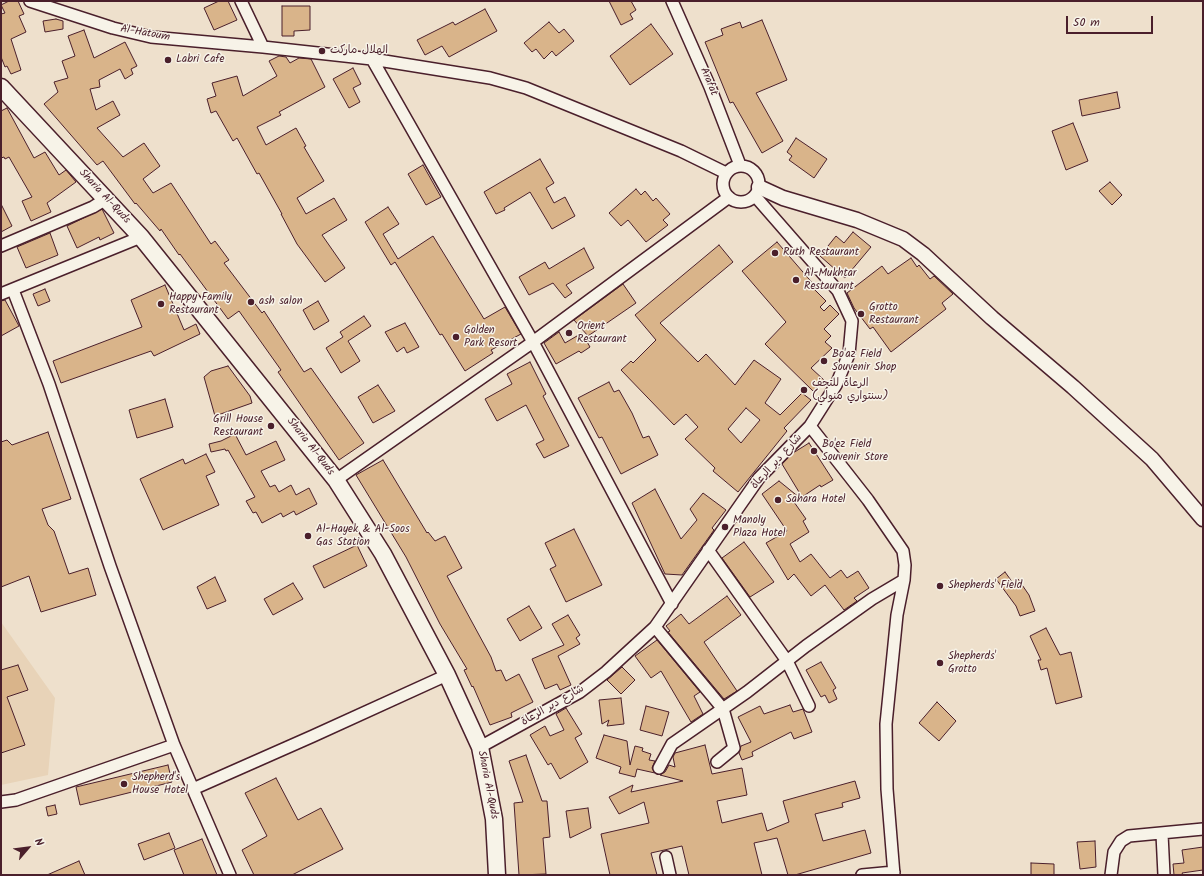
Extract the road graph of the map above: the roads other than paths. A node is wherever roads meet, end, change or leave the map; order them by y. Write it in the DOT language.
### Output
graph roads {
  1 [pos="30,1"];
  2 [pos="241,1"];
  3 [pos="672,1"];
  4 [pos="263,47"];
  5 [pos="372,59"];
  6 [pos="1,87"];
  7 [pos="740,165"];
  8 [pos="726,173"];
  9 [pos="757,191"];
  10 [pos="729,197"];
  11 [pos="106,199"];
  12 [pos="142,237"];
  13 [pos="1,246"];
  14 [pos="13,290"];
  15 [pos="1,294"];
  16 [pos="533,342"];
  17 [pos="810,426"];
  18 [pos="336,480"];
  19 [pos="1203,519"];
  20 [pos="708,550"];
  21 [pos="904,580"];
  22 [pos="672,604"];
  23 [pos="655,628"];
  24 [pos="787,661"];
  25 [pos="446,675"];
  26 [pos="809,706"];
  27 [pos="723,709"];
  28 [pos="174,745"];
  29 [pos="480,747"];
  30 [pos="717,762"];
  31 [pos="659,768"];
  32 [pos="193,789"];
  33 [pos="1,802"];
  34 [pos="1203,829"];
  35 [pos="1162,834"];
  36 [pos="666,857"];
  37 [pos="894,874"];
  38 [pos="230,875"];
  39 [pos="497,875"];
  40 [pos="670,875"];
  41 [pos="862,875"];
  42 [pos="1111,875"];
  43 [pos="1164,875"];
  1 -- 4 [label="street, Al-Hatoum"];
  2 -- 4 [label="street"];
  3 -- 7 [label="street, Arafat"];
  4 -- 5 [label="street, Al-Hatoum"];
  5 -- 8 [label="street, Al-Hatoum"];
  5 -- 16 [label="street"];
  6 -- 11 [label="main road, Sharia Al-Quds"];
  7 -- 8 [label="street"];
  7 -- 9 [label="street"];
  8 -- 10 [label="street"];
  9 -- 10 [label="street"];
  9 -- 17 [label="street, شارع دير الرعاة"];
  9 -- 19 [label="street"];
  10 -- 16 [label="street"];
  11 -- 12 [label="main road, Sharia Al-Quds"];
  11 -- 13 [label="street"];
  12 -- 14 [label="street"];
  12 -- 18 [label="main road, Sharia Al-Quds"];
  14 -- 15 [label="street"];
  14 -- 28 [label="street"];
  16 -- 18 [label="street"];
  16 -- 22 [label="street"];
  17 -- 20 [label="street, شارع دير الرعاة"];
  17 -- 21 [label="street"];
  18 -- 25 [label="main road, Sharia Al-Quds"];
  20 -- 22 [label="street, شارع دير الرعاة"];
  20 -- 24 [label="street"];
  21 -- 24 [label="street"];
  21 -- 37 [label="street"];
  22 -- 23 [label="street, شارع دير الرعاة"];
  23 -- 27 [label="street"];
  23 -- 29 [label="street, شارع دير الرعاة"];
  24 -- 26 [label="street"];
  24 -- 27 [label="street"];
  25 -- 29 [label="main road, Sharia Al-Quds"];
  25 -- 32 [label="street"];
  27 -- 30 [label="street"];
  27 -- 31 [label="street"];
  28 -- 32 [label="street"];
  28 -- 33 [label="street"];
  29 -- 39 [label="main road, Sharia Al-Quds"];
  32 -- 38 [label="street"];
  34 -- 35 [label="street"];
  35 -- 42 [label="street"];
  35 -- 43 [label="street"];
  36 -- 40 [label="street"];
  37 -- 41 [label="street"];
}
